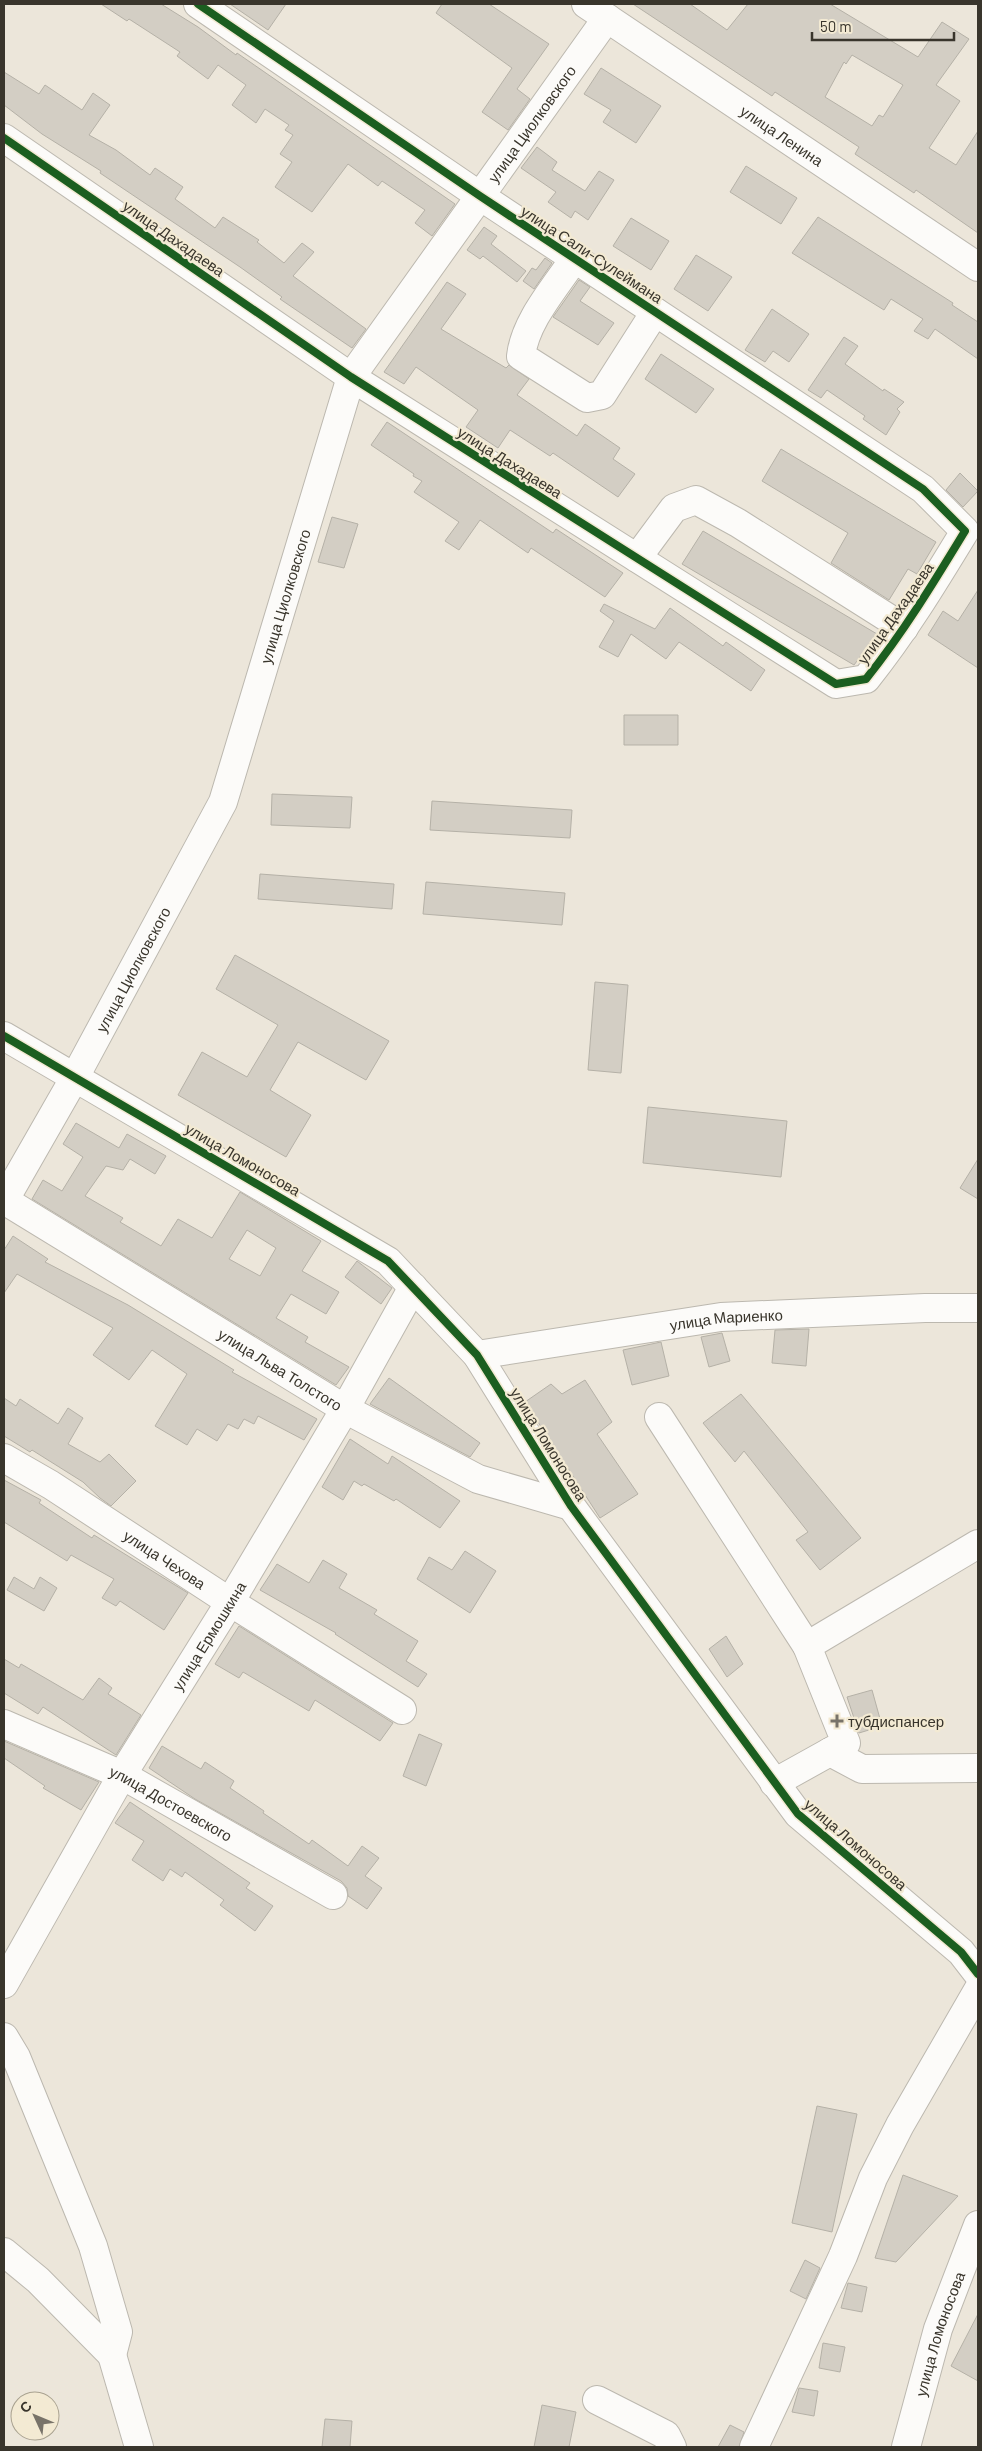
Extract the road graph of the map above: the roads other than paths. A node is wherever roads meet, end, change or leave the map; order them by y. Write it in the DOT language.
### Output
graph roads {
  1 [pos="198,4"];
  2 [pos="597,11"];
  3 [pos="4,138"];
  4 [pos="480,196"];
  5 [pos="574,259"];
  6 [pos="978,267"];
  7 [pos="655,312"];
  8 [pos="351,377"];
  9 [pos="965,531"];
  10 [pos="637,558"];
  11 [pos="904,628"];
  12 [pos="4,1036"];
  13 [pos="75,1077"];
  14 [pos="4,1200"];
  15 [pos="413,1287"];
  16 [pos="978,1308"];
  17 [pos="477,1356"];
  18 [pos="345,1409"];
  19 [pos="660,1417"];
  20 [pos="4,1458"];
  21 [pos="571,1506"];
  22 [pos="978,1544"];
  23 [pos="230,1602"];
  24 [pos="806,1646"];
  25 [pos="402,1710"];
  26 [pos="4,1724"];
  27 [pos="830,1752"];
  28 [pos="978,1768"];
  29 [pos="122,1775"];
  30 [pos="774,1782"];
  31 [pos="333,1895"];
  32 [pos="978,1974"];
  33 [pos="4,1981"];
  34 [pos="978,1990"];
  35 [pos="4,2037"];
  36 [pos="978,2224"];
  37 [pos="4,2252"];
  38 [pos="112,2355"];
  39 [pos="597,2400"];
  40 [pos="140,2447"];
  41 [pos="672,2447"];
  42 [pos="754,2447"];
  43 [pos="906,2447"];
  1 -- 4 [label="street, улица Сали-Сулеймана"];
  2 -- 4 [label="street, улица Циолковского"];
  2 -- 6 [label="street, улица Ленина"];
  3 -- 8 [label="street, улица Дахадаева"];
  4 -- 5 [label="street, улица Сали-Сулеймана"];
  4 -- 8 [label="street, улица Циолковского"];
  5 -- 7 [label="street, улица Сали-Сулеймана"];
  5 -- 7 [label="street"];
  7 -- 9 [label="street, улица Сали-Сулеймана"];
  8 -- 10 [label="street, улица Дахадаева"];
  8 -- 13 [label="street, улица Циолковского"];
  9 -- 11 [label="street, улица Дахадаева"];
  10 -- 11 [label="street, улица Дахадаева"];
  10 -- 11 [label="street"];
  12 -- 13 [label="street, улица Ломоносова"];
  13 -- 14 [label="street, улица Циолковского"];
  13 -- 15 [label="street, улица Ломоносова"];
  14 -- 18 [label="street, улица Льва Толстого"];
  15 -- 17 [label="street, улица Ломоносова"];
  15 -- 18 [label="street, улица Ермошкина"];
  16 -- 17 [label="street, улица Мариенко"];
  17 -- 21 [label="street, улица Ломоносова"];
  18 -- 21 [label="street, улица Льва Толстого"];
  18 -- 23 [label="street, улица Ермошкина"];
  19 -- 24 [label="street"];
  20 -- 23 [label="street, улица Чехова"];
  21 -- 30 [label="street, улица Ломоносова"];
  22 -- 24 [label="street"];
  23 -- 25 [label="street, улица Чехова"];
  23 -- 29 [label="street, улица Ермошкина"];
  24 -- 27 [label="street"];
  26 -- 29 [label="street, улица Достоевского"];
  27 -- 28 [label="street"];
  27 -- 30 [label="street"];
  29 -- 31 [label="street, улица Достоевского"];
  29 -- 33 [label="street, улица Ермошкина"];
  30 -- 32 [label="street, улица Ломоносова"];
  34 -- 42 [label="street"];
  35 -- 38 [label="street"];
  36 -- 43 [label="street, улица Ломоносова"];
  37 -- 38 [label="street"];
  38 -- 40 [label="street"];
  39 -- 41 [label="street"];
}
